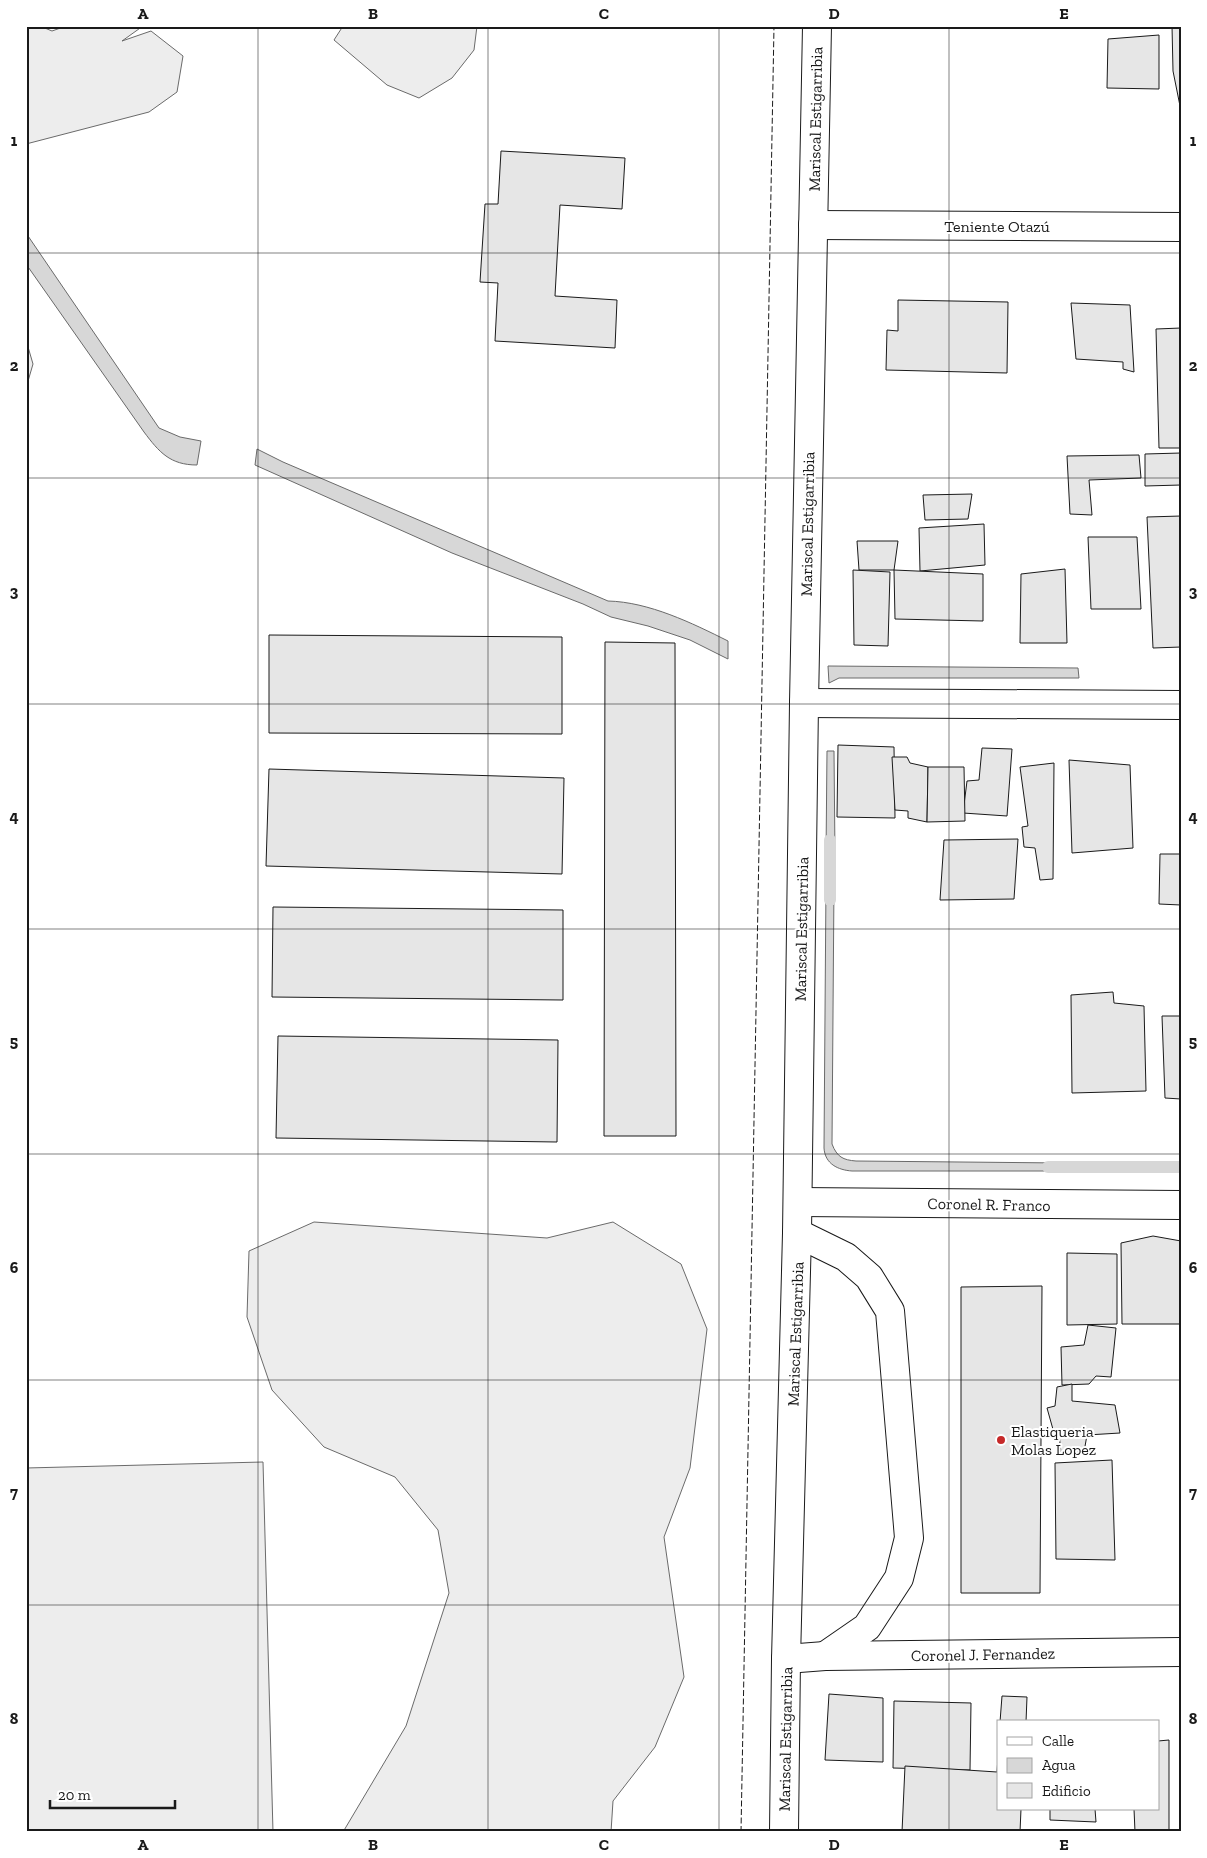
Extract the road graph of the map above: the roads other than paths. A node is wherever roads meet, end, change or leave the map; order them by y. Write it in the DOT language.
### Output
graph roads {
  1 [pos="817,26"];
  2 [pos="813,224"];
  3 [pos="1181,227"];
  4 [pos="804,702"];
  5 [pos="1181,704"];
  6 [pos="798,1202"];
  7 [pos="1181,1206"];
  8 [pos="797,1233"];
  9 [pos="1181,1652"];
  10 [pos="825,1656"];
  11 [pos="786,1658"];
  12 [pos="784,1832"];
  1 -- 2 [label="street, Mariscal Estigarribia"];
  2 -- 3 [label="street, Teniente Otazú"];
  2 -- 4 [label="street, Mariscal Estigarribia"];
  4 -- 5 [label="street"];
  4 -- 6 [label="street, Mariscal Estigarribia"];
  6 -- 7 [label="street, Coronel R. Franco"];
  6 -- 8 [label="street, Mariscal Estigarribia"];
  8 -- 10 [label="street"];
  8 -- 11 [label="street, Mariscal Estigarribia"];
  9 -- 10 [label="street, Coronel J. Fernandez"];
  10 -- 11 [label="street, Coronel J. Fernandez"];
  11 -- 12 [label="street, Mariscal Estigarribia"];
}
